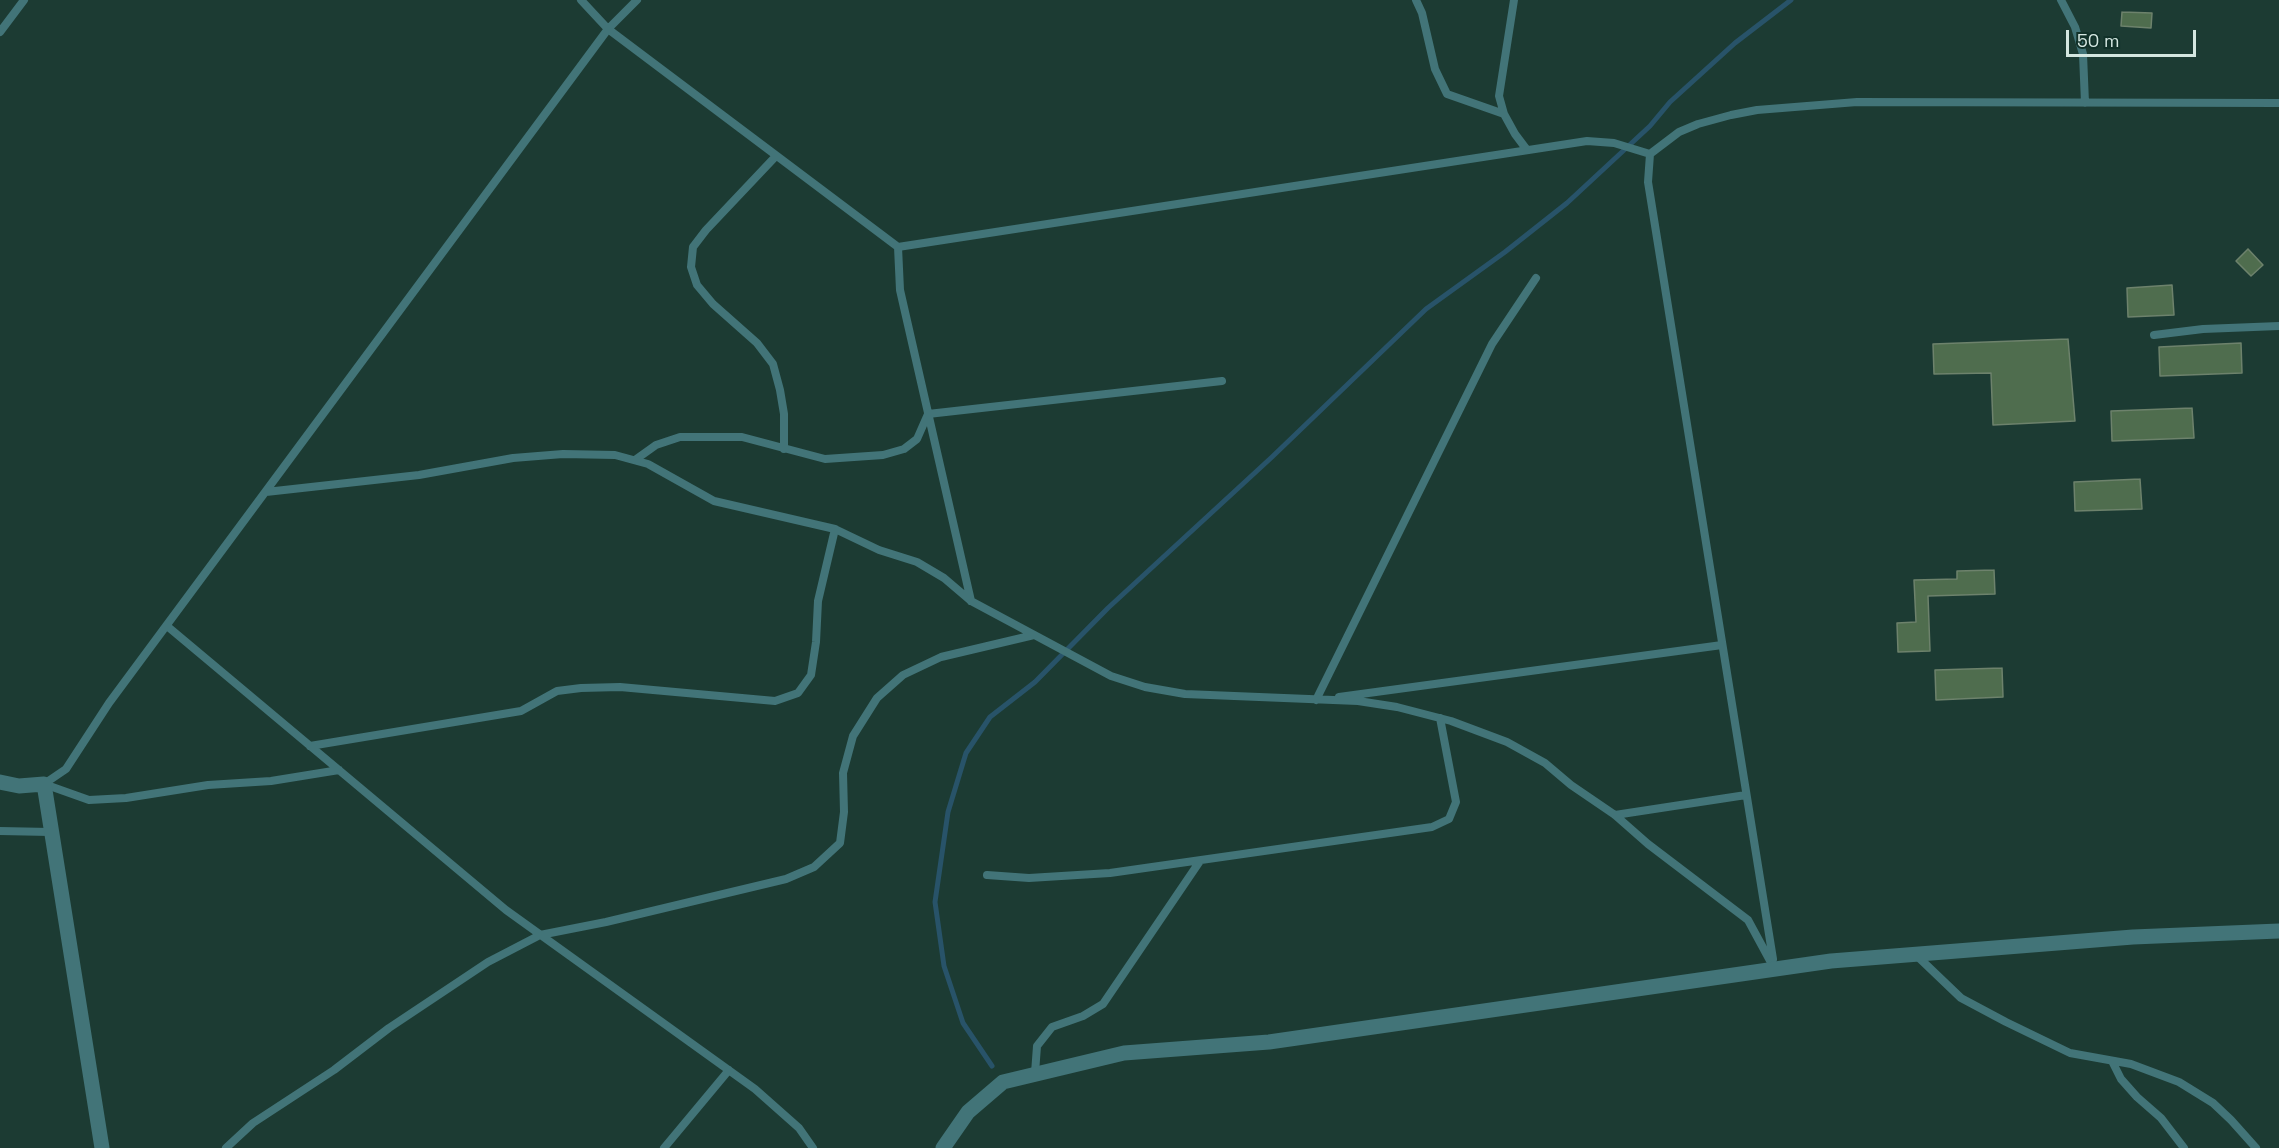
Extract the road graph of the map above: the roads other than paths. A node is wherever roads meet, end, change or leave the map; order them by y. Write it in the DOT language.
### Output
graph roads {
  1 [pos="24,0"];
  2 [pos="581,0"];
  3 [pos="637,0"];
  4 [pos="1416,0"];
  5 [pos="1514,0"];
  6 [pos="2061,0"];
  7 [pos="608,29"];
  8 [pos="0,32"];
  9 [pos="2085,103"];
  10 [pos="2279,103"];
  11 [pos="1504,114"];
  12 [pos="1527,150"];
  13 [pos="1650,154"];
  14 [pos="776,156"];
  15 [pos="898,248"];
  16 [pos="1536,278"];
  17 [pos="2279,326"];
  18 [pos="2154,335"];
  19 [pos="1222,381"];
  20 [pos="928,414"];
  21 [pos="784,449"];
  22 [pos="635,460"];
  23 [pos="266,492"];
  24 [pos="835,529"];
  25 [pos="971,601"];
  26 [pos="167,626"];
  27 [pos="1034,636"];
  28 [pos="1722,645"];
  29 [pos="1316,700"];
  30 [pos="1440,718"];
  31 [pos="310,746"];
  32 [pos="339,770"];
  33 [pos="0,782"];
  34 [pos="44,784"];
  35 [pos="1746,795"];
  36 [pos="1615,815"];
  37 [pos="0,831"];
  38 [pos="50,832"];
  39 [pos="1200,861"];
  40 [pos="987,875"];
  41 [pos="2279,931"];
  42 [pos="540,935"];
  43 [pos="1914,954"];
  44 [pos="1774,968"];
  45 [pos="2112,1060"];
  46 [pos="729,1070"];
  47 [pos="1035,1073"];
  48 [pos="102,1148"];
  49 [pos="226,1148"];
  50 [pos="664,1148"];
  51 [pos="813,1148"];
  52 [pos="943,1148"];
  53 [pos="2184,1148"];
  54 [pos="2256,1148"];
  1 -- 8 [label="lane"];
  2 -- 7 [label="lane"];
  3 -- 7 [label="lane"];
  4 -- 11 [label="lane"];
  5 -- 11 [label="lane"];
  6 -- 9 [label="lane"];
  7 -- 14 [label="lane"];
  7 -- 23 [label="lane"];
  9 -- 10 [label="lane"];
  9 -- 13 [label="lane"];
  11 -- 12 [label="lane"];
  12 -- 13 [label="lane"];
  12 -- 15 [label="lane"];
  13 -- 28 [label="lane"];
  14 -- 15 [label="lane"];
  14 -- 21 [label="lane"];
  15 -- 20 [label="lane"];
  16 -- 29 [label="lane"];
  17 -- 18 [label="lane"];
  19 -- 20 [label="lane"];
  20 -- 21 [label="lane"];
  20 -- 25 [label="lane"];
  21 -- 22 [label="lane"];
  22 -- 23 [label="lane"];
  22 -- 24 [label="lane"];
  23 -- 26 [label="lane"];
  24 -- 25 [label="lane"];
  24 -- 31 [label="lane"];
  25 -- 27 [label="lane"];
  26 -- 31 [label="lane"];
  26 -- 34 [label="lane"];
  27 -- 29 [label="lane"];
  27 -- 42 [label="lane"];
  28 -- 29 [label="lane"];
  28 -- 35 [label="lane"];
  29 -- 30 [label="lane"];
  30 -- 36 [label="lane"];
  30 -- 39 [label="lane"];
  31 -- 32 [label="lane"];
  32 -- 34 [label="lane"];
  32 -- 42 [label="lane"];
  33 -- 34 [label="street"];
  34 -- 38 [label="street"];
  35 -- 36 [label="lane"];
  35 -- 44 [label="lane"];
  36 -- 44 [label="lane"];
  37 -- 38 [label="lane"];
  38 -- 48 [label="street"];
  39 -- 40 [label="lane"];
  39 -- 47 [label="lane"];
  41 -- 43 [label="street"];
  42 -- 46 [label="lane"];
  42 -- 49 [label="lane"];
  43 -- 44 [label="street"];
  43 -- 45 [label="lane"];
  44 -- 47 [label="street"];
  45 -- 53 [label="lane"];
  45 -- 54 [label="lane"];
  46 -- 50 [label="lane"];
  46 -- 51 [label="lane"];
  47 -- 52 [label="street"];
}
